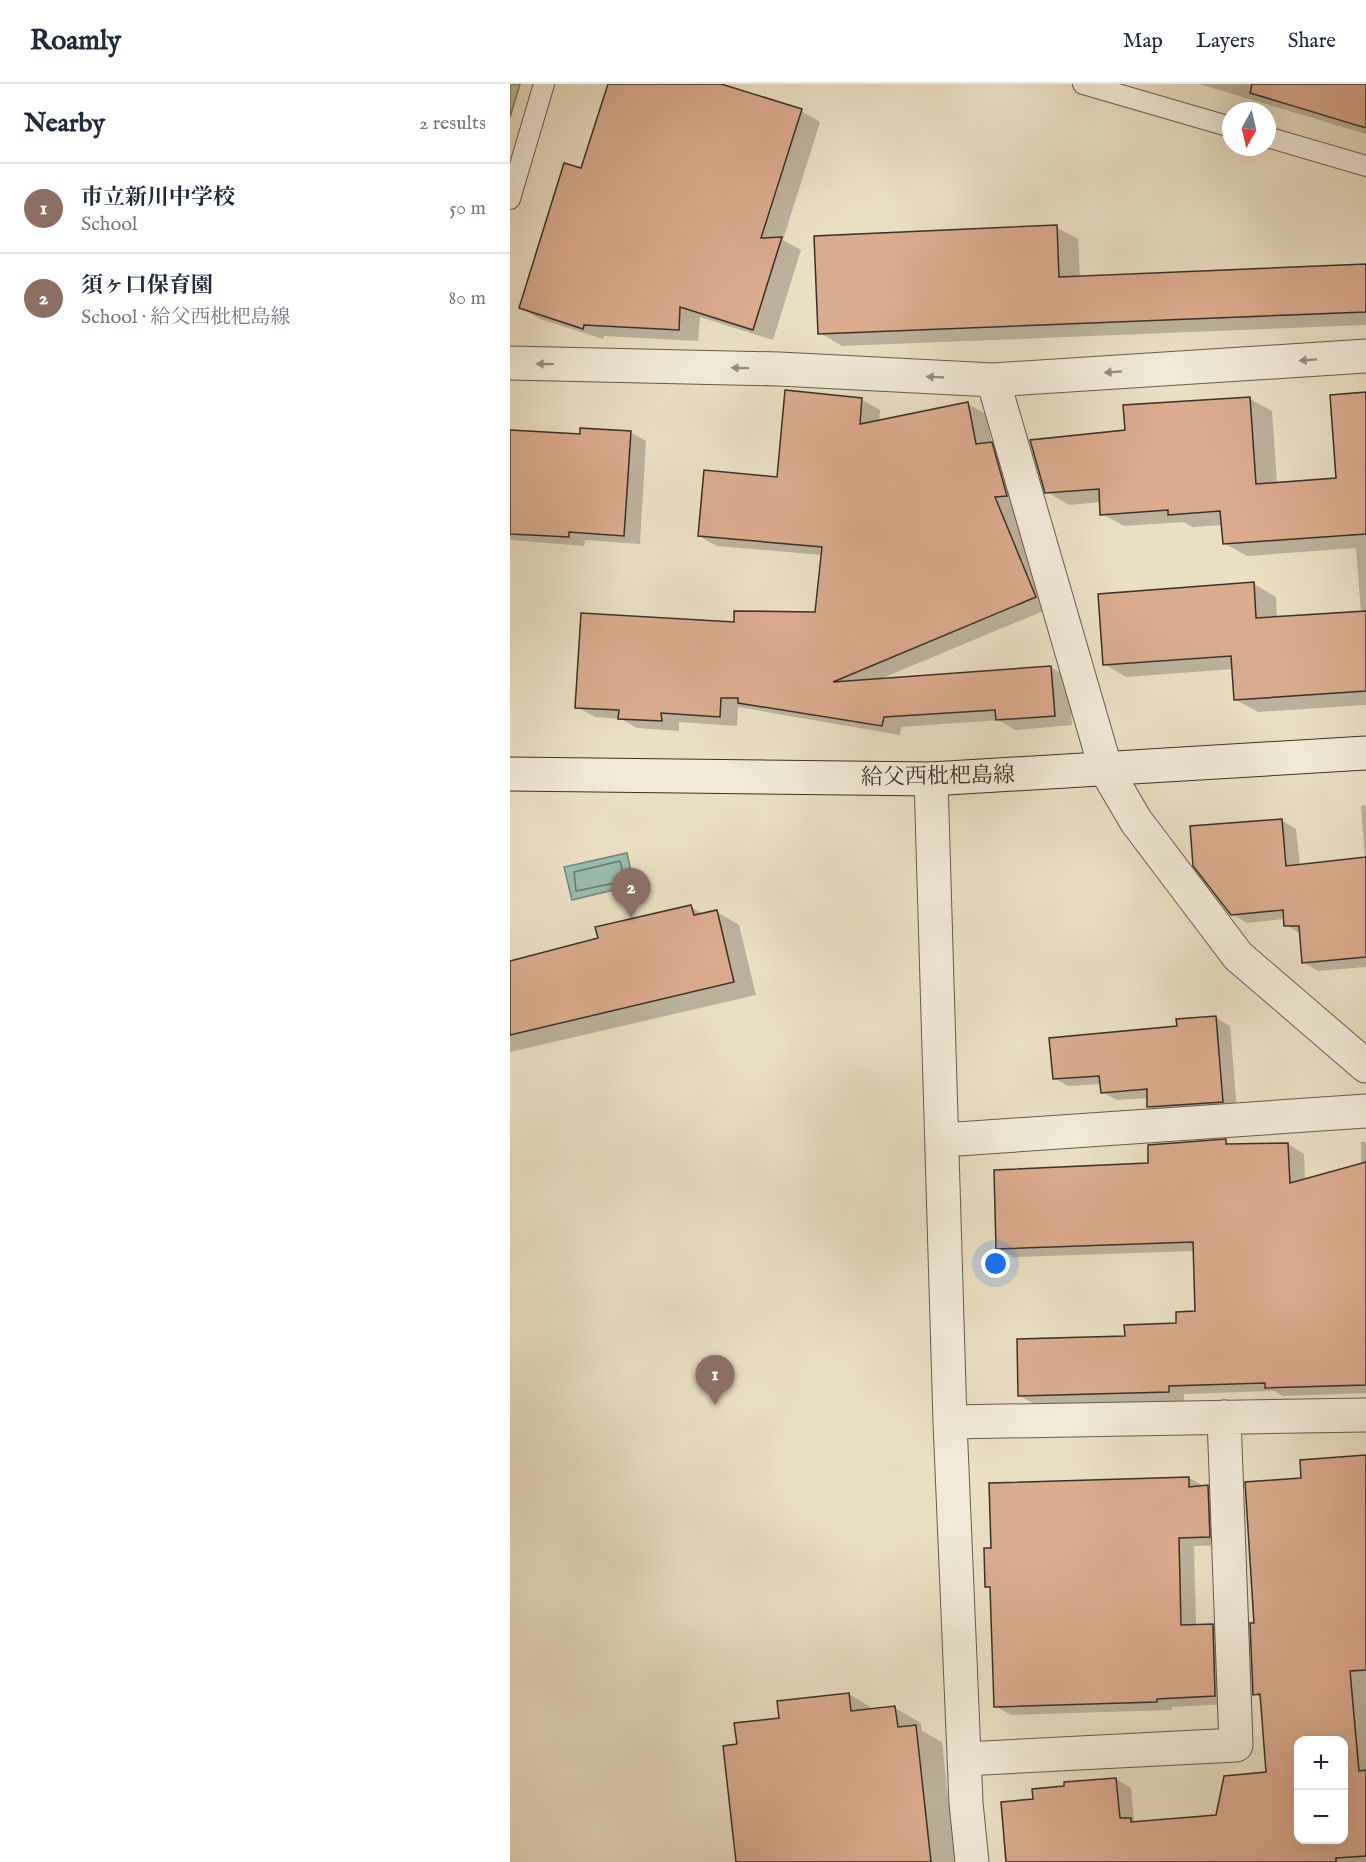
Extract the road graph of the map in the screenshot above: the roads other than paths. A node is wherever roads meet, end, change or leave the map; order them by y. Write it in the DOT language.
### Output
graph roads {
  1 [pos="544,84"];
  2 [pos="1083,84"];
  3 [pos="1222,124"];
  4 [pos="1276,140"];
  5 [pos="1366,166"];
  6 [pos="510,199"];
  7 [pos="1366,356"];
  8 [pos="510,363"];
  9 [pos="993,380"];
  10 [pos="1366,753"];
  11 [pos="1106,770"];
  12 [pos="510,774"];
  13 [pos="931,779"];
  14 [pos="1366,1066"];
  15 [pos="1366,1111"];
  16 [pos="943,1140"];
  17 [pos="1366,1415"];
  18 [pos="1224,1417"];
  19 [pos="950,1422"];
  20 [pos="964,1759"];
  21 [pos="972,1862"];
  1 -- 6 [label="lane"];
  2 -- 3 [label="lane"];
  4 -- 5 [label="lane"];
  7 -- 9 [label="street, one-way"];
  9 -- 8 [label="street, one-way"];
  9 -- 11 [label="street"];
  10 -- 11 [label="street, 給父西枇杷島線"];
  11 -- 13 [label="street, 給父西枇杷島線"];
  11 -- 14 [label="street"];
  12 -- 13 [label="street, 給父西枇杷島線"];
  13 -- 16 [label="street"];
  15 -- 16 [label="street"];
  16 -- 19 [label="street"];
  17 -- 18 [label="street"];
  18 -- 19 [label="street"];
  18 -- 20 [label="street"];
  19 -- 20 [label="street"];
  20 -- 21 [label="street"];
}
